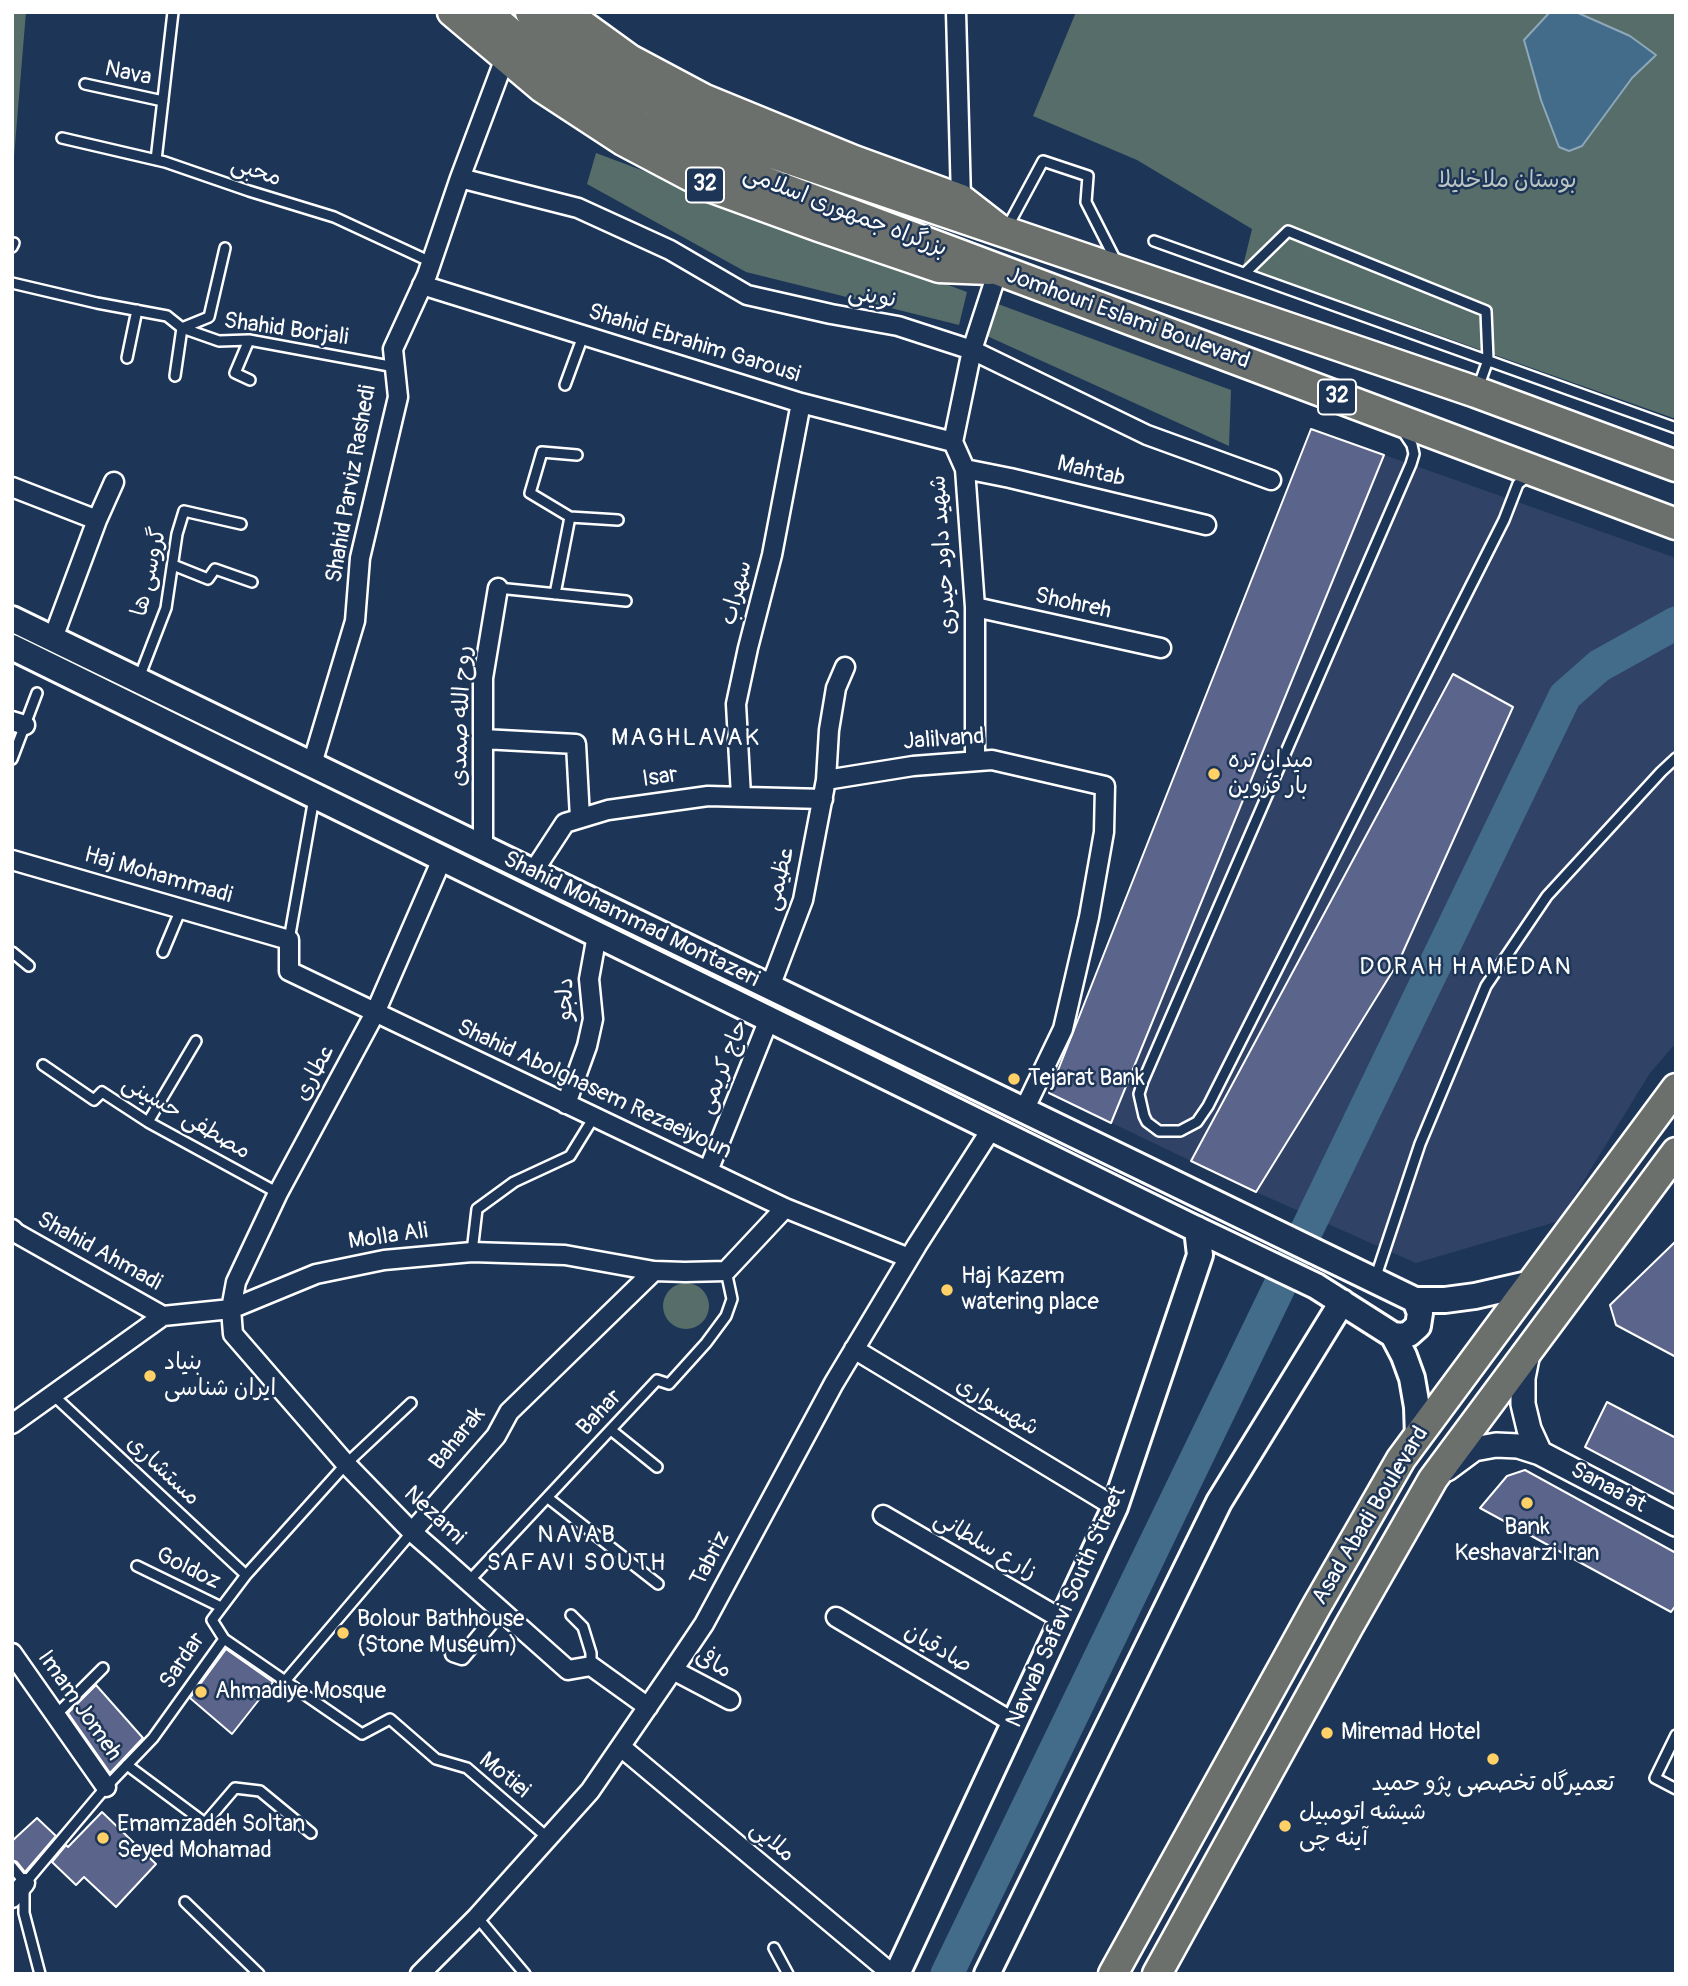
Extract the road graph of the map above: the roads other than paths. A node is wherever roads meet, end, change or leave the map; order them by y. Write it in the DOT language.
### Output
graph roads {
  1 [pos="173,12"];
  2 [pos="452,12"];
  3 [pos="485,12"];
  4 [pos="531,12"];
  5 [pos="565,12"];
  6 [pos="956,12"];
  7 [pos="505,58"];
  8 [pos="85,85"];
  9 [pos="163,101"];
  10 [pos="62,138"];
  11 [pos="156,160"];
  12 [pos="460,178"];
  13 [pos="961,199"];
  14 [pos="1004,233"];
  15 [pos="1154,241"];
  16 [pos="225,248"];
  17 [pos="431,262"];
  18 [pos="998,270"];
  19 [pos="1121,271"];
  20 [pos="1245,274"];
  21 [pos="12,283"];
  22 [pos="422,285"];
  23 [pos="137,310"];
  24 [pos="183,328"];
  25 [pos="583,336"];
  26 [pos="249,341"];
  27 [pos="972,350"];
  28 [pos="127,358"];
  29 [pos="1488,360"];
  30 [pos="395,367"];
  31 [pos="175,376"];
  32 [pos="250,380"];
  33 [pos="565,385"];
  34 [pos="1476,393"];
  35 [pos="801,403"];
  36 [pos="1392,417"];
  37 [pos="1676,428"];
  38 [pos="953,442"];
  39 [pos="577,456"];
  40 [pos="1676,467"];
  41 [pos="965,469"];
  42 [pos="1541,473"];
  43 [pos="1272,480"];
  44 [pos="114,482"];
  45 [pos="12,487"];
  46 [pos="570,517"];
  47 [pos="97,520"];
  48 [pos="618,520"];
  49 [pos="241,524"];
  50 [pos="1676,524"];
  51 [pos="1206,525"];
  52 [pos="173,565"];
  53 [pos="252,582"];
  54 [pos="498,588"];
  55 [pos="555,594"];
  56 [pos="626,601"];
  57 [pos="975,607"];
  58 [pos="12,619"];
  59 [pos="53,638"];
  60 [pos="12,648"];
  61 [pos="1161,648"];
  62 [pos="845,667"];
  63 [pos="138,680"];
  64 [pos="37,693"];
  65 [pos="19,723"];
  66 [pos="483,739"];
  67 [pos="1676,758"];
  68 [pos="12,760"];
  69 [pos="975,761"];
  70 [pos="312,764"];
  71 [pos="826,780"];
  72 [pos="315,796"];
  73 [pos="741,796"];
  74 [pos="823,799"];
  75 [pos="580,818"];
  76 [pos="483,848"];
  77 [pos="442,859"];
  78 [pos="13,861"];
  79 [pos="533,872"];
  80 [pos="181,909"];
  81 [pos="597,935"];
  82 [pos="289,940"];
  83 [pos="12,952"];
  84 [pos="163,952"];
  85 [pos="29,966"];
  86 [pos="770,987"];
  87 [pos="375,1013"];
  88 [pos="769,1019"];
  89 [pos="196,1041"];
  90 [pos="43,1065"];
  91 [pos="1676,1088"];
  92 [pos="566,1104"];
  93 [pos="1024,1111"];
  94 [pos="594,1117"];
  95 [pos="148,1122"];
  96 [pos="992,1129"];
  97 [pos="1676,1152"];
  98 [pos="708,1171"];
  99 [pos="278,1193"];
  100 [pos="785,1208"];
  101 [pos="12,1229"];
  102 [pos="471,1252"];
  103 [pos="1217,1252"];
  104 [pos="909,1258"];
  105 [pos="654,1271"];
  106 [pos="726,1271"];
  107 [pos="1375,1280"];
  108 [pos="1532,1283"];
  109 [pos="1415,1300"];
  110 [pos="1338,1308"];
  111 [pos="230,1309"];
  112 [pos="163,1316"];
  113 [pos="1393,1335"];
  114 [pos="854,1349"];
  115 [pos="1528,1353"];
  116 [pos="53,1395"];
  117 [pos="411,1403"];
  118 [pos="12,1424"];
  119 [pos="611,1430"];
  120 [pos="1418,1437"];
  121 [pos="1540,1453"];
  122 [pos="346,1464"];
  123 [pos="657,1466"];
  124 [pos="1433,1479"];
  125 [pos="548,1498"];
  126 [pos="1115,1507"];
  127 [pos="883,1515"];
  128 [pos="1676,1524"];
  129 [pos="412,1532"];
  130 [pos="137,1566"];
  131 [pos="246,1575"];
  132 [pos="469,1581"];
  133 [pos="659,1584"];
  134 [pos="221,1607"];
  135 [pos="501,1609"];
  136 [pos="571,1615"];
  137 [pos="836,1617"];
  138 [pos="1063,1620"];
  139 [pos="224,1639"];
  140 [pos="12,1653"];
  141 [pos="453,1654"];
  142 [pos="591,1666"];
  143 [pos="103,1668"];
  144 [pos="673,1670"];
  145 [pos="285,1681"];
  146 [pos="730,1700"];
  147 [pos="648,1707"];
  148 [pos="56,1715"];
  149 [pos="1014,1723"];
  150 [pos="1676,1735"];
  151 [pos="621,1747"];
  152 [pos="127,1765"];
  153 [pos="106,1787"];
  154 [pos="1676,1789"];
  155 [pos="1204,1810"];
  156 [pos="1237,1828"];
  157 [pos="311,1832"];
  158 [pos="548,1838"];
  159 [pos="1175,1862"];
  160 [pos="12,1867"];
  161 [pos="1209,1880"];
  162 [pos="24,1883"];
  163 [pos="12,1898"];
  164 [pos="185,1902"];
  165 [pos="477,1917"];
  166 [pos="774,1948"];
  167 [pos="40,1974"];
  168 [pos="259,1974"];
  169 [pos="419,1974"];
  170 [pos="525,1974"];
  171 [pos="788,1974"];
  172 [pos="895,1974"];
  173 [pos="987,1974"];
  174 [pos="1113,1974"];
  175 [pos="1157,1974"];
  1 -- 9 [label="lane"];
  2 -- 7 [label="main road, Jomhouri Eslami Boulevard / 32"];
  3 -- 18 [label="highway, بزرگراه جمهوری اسلامی / 32"];
  4 -- 14 [label="highway, بزرگراه جمهوری اسلامی / 32"];
  5 -- 13 [label="main road, Jomhouri Eslami Boulevard / 32"];
  6 -- 13 [label="street"];
  7 -- 12 [label="street, Shahid Parviz Rashedi"];
  7 -- 18 [label="main road, Jomhouri Eslami Boulevard / 32"];
  8 -- 9 [label="lane, Nava"];
  9 -- 11 [label="lane"];
  10 -- 11 [label="lane, محبی"];
  11 -- 17 [label="lane, محبی"];
  12 -- 17 [label="street, Shahid Parviz Rashedi"];
  12 -- 27 [label="street, نوینی"];
  13 -- 14 [label="main road, Jomhouri Eslami Boulevard / 32"];
  14 -- 19 [label="highway, Jomhouri Eslami Boulevard / 32"];
  14 -- 19 [label="lane"];
  15 -- 20 [label="lane"];
  16 -- 24 [label="lane"];
  17 -- 22 [label="street, Shahid Parviz Rashedi"];
  18 -- 27 [label="street, شهید داود حیدری"];
  18 -- 36 [label="highway, Jomhouri Eslami Boulevard / 32"];
  19 -- 34 [label="highway, Jomhouri Eslami Boulevard / 32"];
  20 -- 29 [label="lane"];
  20 -- 29 [label="lane"];
  21 -- 23 [label="lane, Shahid Borjali"];
  22 -- 25 [label="street, Shahid Ebrahim Garousi"];
  22 -- 30 [label="street, Shahid Parviz Rashedi"];
  23 -- 24 [label="lane, Shahid Borjali"];
  23 -- 28 [label="lane"];
  24 -- 26 [label="lane, Shahid Borjali"];
  24 -- 31 [label="lane"];
  25 -- 33 [label="lane"];
  25 -- 35 [label="street, Shahid Ebrahim Garousi"];
  26 -- 30 [label="lane, Shahid Borjali"];
  26 -- 32 [label="lane"];
  27 -- 38 [label="street, شهید داود حیدری"];
  27 -- 43 [label="street, نوینی"];
  29 -- 34 [label="lane"];
  29 -- 37 [label="lane"];
  30 -- 70 [label="street, Shahid Parviz Rashedi"];
  34 -- 40 [label="highway, Jomhouri Eslami Boulevard / 32"];
  35 -- 38 [label="street, Shahid Ebrahim Garousi"];
  35 -- 73 [label="street, سهراب"];
  36 -- 42 [label="highway, Jomhouri Eslami Boulevard / 32"];
  36 -- 42 [label="lane"];
  38 -- 41 [label="street, شهید داود حیدری"];
  39 -- 46 [label="lane"];
  41 -- 51 [label="street, Mahtab"];
  41 -- 57 [label="street, شهید داود حیدری"];
  42 -- 50 [label="highway, Jomhouri Eslami Boulevard / 32"];
  44 -- 47 [label="street"];
  45 -- 47 [label="street"];
  46 -- 48 [label="lane"];
  46 -- 55 [label="lane"];
  47 -- 59 [label="street"];
  49 -- 52 [label="lane, گروسی ها"];
  52 -- 53 [label="lane"];
  52 -- 63 [label="lane, گروسی ها"];
  54 -- 55 [label="lane"];
  54 -- 66 [label="street, روح الله صمدی"];
  55 -- 56 [label="lane"];
  57 -- 61 [label="street, Shohreh"];
  57 -- 69 [label="street, شهید داود حیدری"];
  58 -- 59 [label="main road, Shahid Mohammad Montazeri"];
  59 -- 63 [label="main road, Shahid Mohammad Montazeri"];
  60 -- 72 [label="main road, Shahid Mohammad Montazeri"];
  62 -- 71 [label="street, عظیمی"];
  63 -- 70 [label="main road, Shahid Mohammad Montazeri"];
  64 -- 65 [label="lane"];
  65 -- 68 [label="lane"];
  66 -- 75 [label="street"];
  66 -- 76 [label="street, روح الله صمدی"];
  67 -- 107 [label="lane"];
  69 -- 71 [label="street, Jalilvand"];
  69 -- 93 [label="street, Jalilvand"];
  70 -- 76 [label="main road, Shahid Mohammad Montazeri"];
  71 -- 74 [label="street, عظیمی"];
  72 -- 77 [label="main road, Shahid Mohammad Montazeri"];
  72 -- 82 [label="lane"];
  73 -- 74 [label="street, Isar"];
  73 -- 75 [label="street, Isar"];
  74 -- 86 [label="street, عظیمی"];
  75 -- 79 [label="street, Isar"];
  76 -- 79 [label="main road, Shahid Mohammad Montazeri"];
  77 -- 81 [label="main road, Shahid Mohammad Montazeri"];
  77 -- 87 [label="street, عطاری"];
  78 -- 80 [label="street, Haj Mohammadi"];
  79 -- 86 [label="main road, Shahid Mohammad Montazeri"];
  80 -- 82 [label="street, Haj Mohammadi"];
  80 -- 84 [label="lane"];
  81 -- 88 [label="main road, Shahid Mohammad Montazeri"];
  81 -- 92 [label="street, دلجو"];
  82 -- 87 [label="street, Shahid Abolghasem Rezaeiyoun"];
  83 -- 85 [label="lane"];
  86 -- 93 [label="main road, Shahid Mohammad Montazeri"];
  87 -- 92 [label="street, Shahid Abolghasem Rezaeiyoun"];
  87 -- 99 [label="street, عطاری"];
  88 -- 96 [label="main road, Shahid Mohammad Montazeri"];
  88 -- 98 [label="street, حاج کریمی"];
  89 -- 95 [label="lane"];
  90 -- 95 [label="lane, مصطفی حسینی"];
  91 -- 108 [label="main road, Asad Abadi Boulevard"];
  92 -- 94 [label="street, Shahid Abolghasem Rezaeiyoun"];
  93 -- 107 [label="main road, Shahid Mohammad Montazeri"];
  94 -- 98 [label="street, Shahid Abolghasem Rezaeiyoun"];
  94 -- 102 [label="lane"];
  95 -- 99 [label="lane, مصطفی حسینی"];
  96 -- 103 [label="main road, Shahid Mohammad Montazeri"];
  96 -- 104 [label="street, Tabriz"];
  97 -- 115 [label="main road, Asad Abadi Boulevard"];
  98 -- 100 [label="street, Shahid Abolghasem Rezaeiyoun"];
  99 -- 111 [label="street, عطاری"];
  100 -- 104 [label="street, Shahid Abolghasem Rezaeiyoun"];
  100 -- 106 [label="street"];
  101 -- 112 [label="street, Shahid Ahmadi"];
  102 -- 105 [label="street, Molla Ali"];
  102 -- 111 [label="street, Molla Ali"];
  103 -- 110 [label="main road, Shahid Mohammad Montazeri"];
  103 -- 126 [label="main road, Navvab Safavi South Street"];
  104 -- 114 [label="street, Tabriz"];
  105 -- 106 [label="street, Molla Ali"];
  105 -- 129 [label="street, Baharak"];
  106 -- 119 [label="lane, Bahar"];
  107 -- 109 [label="main road, Shahid Mohammad Montazeri"];
  108 -- 109 [label="main road"];
  108 -- 120 [label="main road, Asad Abadi Boulevard"];
  109 -- 113 [label="main road"];
  110 -- 113 [label="main road, Shahid Mohammad Montazeri"];
  110 -- 173 [label="main road"];
  111 -- 112 [label="street, Molla Ali"];
  111 -- 122 [label="street, Nezami"];
  112 -- 116 [label="street, Molla Ali"];
  113 -- 120 [label="main road"];
  114 -- 126 [label="street, شهسواری"];
  114 -- 144 [label="street, Tabriz"];
  115 -- 121 [label="street"];
  115 -- 124 [label="main road, Asad Abadi Boulevard"];
  116 -- 118 [label="street, Molla Ali"];
  116 -- 131 [label="lane, مستشاری"];
  117 -- 122 [label="lane"];
  119 -- 123 [label="lane"];
  119 -- 125 [label="lane, Bahar"];
  120 -- 155 [label="main road, Asad Abadi Boulevard"];
  121 -- 124 [label="street, Sanaa'at"];
  121 -- 128 [label="street, Sanaa'at"];
  122 -- 129 [label="street, Nezami"];
  122 -- 131 [label="lane"];
  124 -- 156 [label="main road, Asad Abadi Boulevard"];
  125 -- 132 [label="lane, Bahar"];
  125 -- 133 [label="lane"];
  126 -- 138 [label="main road, Navvab Safavi South Street"];
  127 -- 138 [label="street, زارع سلطانی"];
  129 -- 132 [label="street, Nezami"];
  129 -- 145 [label="lane, Baharak"];
  130 -- 134 [label="lane, Goldoz"];
  131 -- 134 [label="lane"];
  132 -- 135 [label="street, Nezami"];
  134 -- 139 [label="lane, Sardar"];
  135 -- 141 [label="street"];
  135 -- 142 [label="street, Nezami"];
  136 -- 142 [label="lane"];
  137 -- 149 [label="street, صادقیان"];
  138 -- 149 [label="main road, Navvab Safavi South Street"];
  139 -- 145 [label="lane, Motiei"];
  139 -- 152 [label="lane, Sardar"];
  140 -- 148 [label="street, Imam Jomeh"];
  142 -- 147 [label="street, Nezami"];
  143 -- 148 [label="lane"];
  144 -- 146 [label="street, مافی"];
  144 -- 147 [label="street, Tabriz"];
  145 -- 158 [label="lane, Motiei"];
  147 -- 151 [label="street, Tabriz"];
  148 -- 153 [label="street, Imam Jomeh"];
  149 -- 172 [label="main road, Navvab Safavi South Street"];
  150 -- 154 [label="lane"];
  151 -- 158 [label="street, Tabriz"];
  151 -- 172 [label="street, ملایی"];
  152 -- 153 [label="lane, Sardar"];
  152 -- 157 [label="lane"];
  153 -- 162 [label="lane, Sardar"];
  155 -- 156 [label="main road"];
  155 -- 159 [label="main road, Asad Abadi Boulevard"];
  156 -- 161 [label="main road, Asad Abadi Boulevard"];
  158 -- 165 [label="street, Tabriz"];
  159 -- 161 [label="main road"];
  159 -- 174 [label="main road, Asad Abadi Boulevard"];
  160 -- 162 [label="lane"];
  161 -- 175 [label="main road, Asad Abadi Boulevard"];
  162 -- 163 [label="street"];
  162 -- 167 [label="lane"];
  164 -- 168 [label="lane"];
  165 -- 169 [label="street, Tabriz"];
  165 -- 170 [label="lane"];
  166 -- 171 [label="lane"];
}
